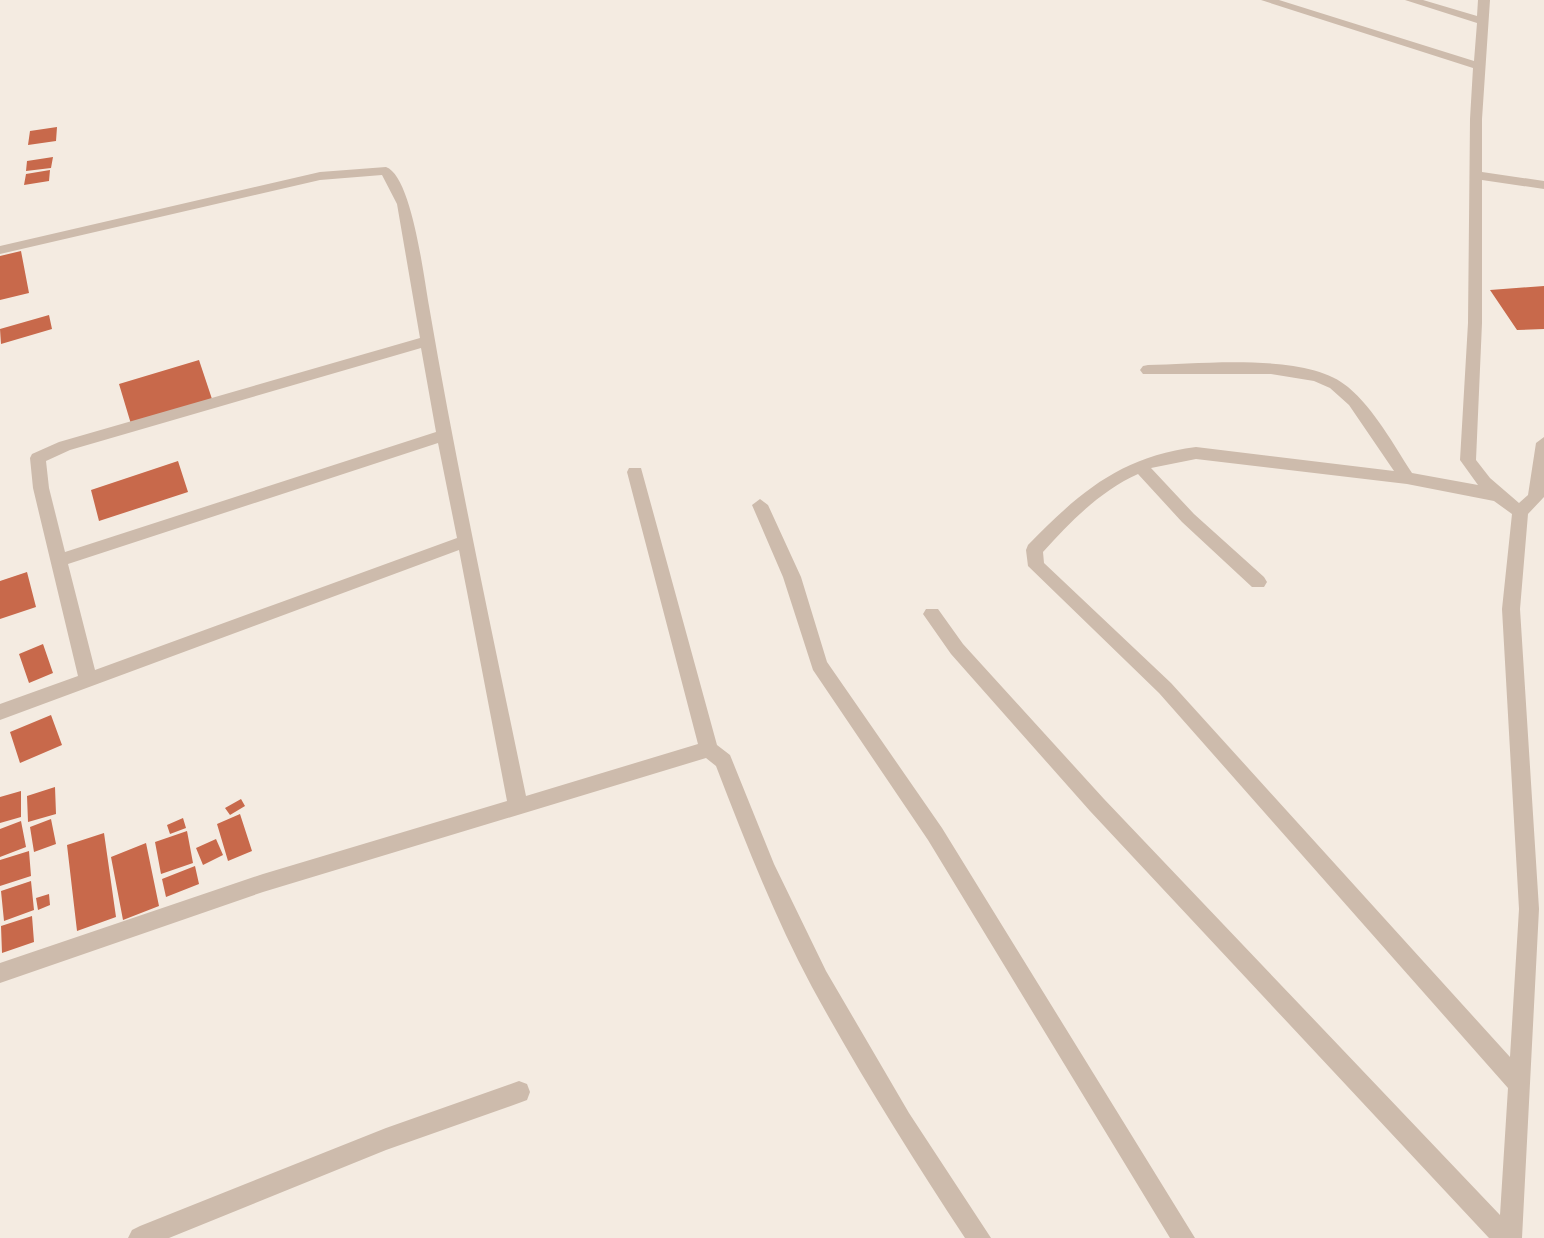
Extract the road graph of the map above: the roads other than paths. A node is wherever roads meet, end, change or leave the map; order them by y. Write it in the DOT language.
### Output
graph roads {
  1 [pos="1267,0"];
  2 [pos="1411,0"];
  3 [pos="1484,0"];
  4 [pos="1484,22"];
  5 [pos="1478,66"];
  6 [pos="1476,175"];
  7 [pos="1544,185"];
  8 [pos="0,250"];
  9 [pos="427,341"];
  10 [pos="1147,370"];
  11 [pos="445,435"];
  12 [pos="1544,443"];
  13 [pos="1139,465"];
  14 [pos="635,472"];
  15 [pos="1407,478"];
  16 [pos="1496,495"];
  17 [pos="760,505"];
  18 [pos="1520,512"];
  19 [pos="466,541"];
  20 [pos="59,561"];
  21 [pos="1258,582"];
  22 [pos="932,614"];
  23 [pos="88,678"];
  24 [pos="0,712"];
  25 [pos="709,749"];
  26 [pos="518,806"];
  27 [pos="0,972"];
  28 [pos="1518,1083"];
  29 [pos="519,1092"];
  30 [pos="140,1238"];
  31 [pos="979,1238"];
  32 [pos="1183,1238"];
  33 [pos="1508,1238"];
  1 -- 5 [label="street"];
  2 -- 4 [label="street"];
  3 -- 4 [label="street"];
  4 -- 5 [label="street"];
  5 -- 6 [label="street"];
  6 -- 7 [label="street"];
  6 -- 16 [label="street"];
  8 -- 9 [label="street"];
  9 -- 11 [label="street"];
  9 -- 20 [label="street"];
  10 -- 15 [label="street"];
  11 -- 19 [label="street"];
  11 -- 20 [label="street"];
  12 -- 18 [label="street"];
  13 -- 15 [label="street"];
  13 -- 21 [label="street"];
  13 -- 28 [label="street"];
  14 -- 25 [label="street"];
  15 -- 16 [label="street"];
  16 -- 18 [label="street"];
  17 -- 32 [label="street"];
  18 -- 28 [label="street"];
  19 -- 23 [label="street"];
  19 -- 26 [label="street"];
  20 -- 23 [label="street"];
  22 -- 33 [label="street"];
  23 -- 24 [label="street"];
  25 -- 26 [label="street"];
  25 -- 31 [label="street"];
  26 -- 27 [label="street"];
  28 -- 33 [label="street"];
  29 -- 30 [label="street"];
}
